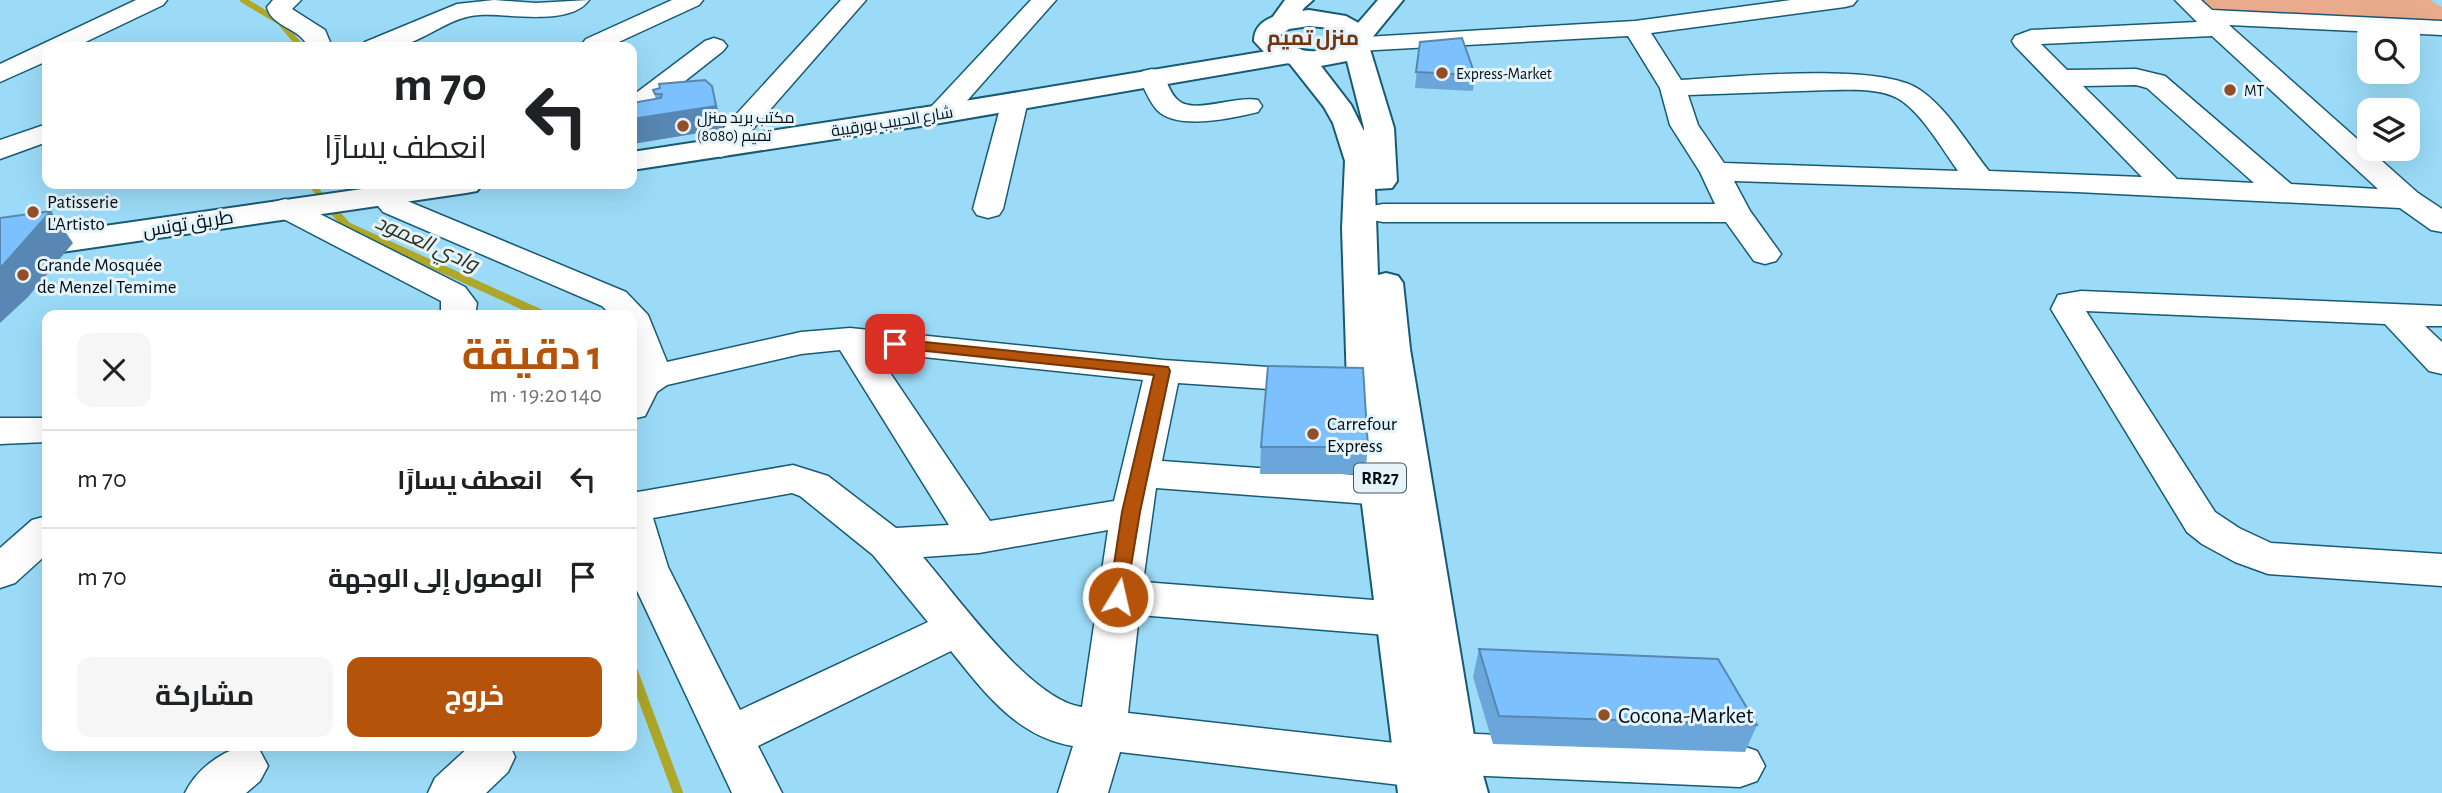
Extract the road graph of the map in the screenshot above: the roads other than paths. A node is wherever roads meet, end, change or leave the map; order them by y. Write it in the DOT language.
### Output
graph roads {
  1 [pos="155,0"];
  2 [pos="289,0"];
  3 [pos="577,0"];
  4 [pos="691,0"];
  5 [pos="854,0"];
  6 [pos="1044,0"];
  7 [pos="1391,0"];
  8 [pos="1844,0"];
  9 [pos="2204,15"];
  10 [pos="1289,24"];
  11 [pos="1635,28"];
  12 [pos="2442,28"];
  13 [pos="66,42"];
  14 [pos="318,42"];
  15 [pos="386,42"];
  16 [pos="599,42"];
  17 [pos="1357,42"];
  18 [pos="714,46"];
  19 [pos="2420,49"];
  20 [pos="2442,50"];
  21 [pos="42,53"];
  22 [pos="0,74"];
  23 [pos="1152,77"];
  24 [pos="2060,78"];
  25 [pos="1674,88"];
  26 [pos="1015,101"];
  27 [pos="637,104"];
  28 [pos="1248,106"];
  29 [pos="940,114"];
  30 [pos="42,134"];
  31 [pos="721,148"];
  32 [pos="0,150"];
  33 [pos="637,160"];
  34 [pos="1715,172"];
  35 [pos="1980,179"];
  36 [pos="2169,188"];
  37 [pos="427,189"];
  38 [pos="2281,191"];
  39 [pos="381,195"];
  40 [pos="2407,199"];
  41 [pos="285,208"];
  42 [pos="988,209"];
  43 [pos="1383,213"];
  44 [pos="1735,213"];
  45 [pos="2442,223"];
  46 [pos="0,251"];
  47 [pos="1765,254"];
  48 [pos="459,310"];
  49 [pos="625,310"];
  50 [pos="2396,315"];
  51 [pos="2442,316"];
  52 [pos="637,331"];
  53 [pos="849,339"];
  54 [pos="2442,363"];
  55 [pos="1163,371"];
  56 [pos="655,376"];
  57 [pos="1366,384"];
  58 [pos="637,396"];
  59 [pos="42,430"];
  60 [pos="0,431"];
  61 [pos="1140,473"];
  62 [pos="1382,491"];
  63 [pos="637,505"];
  64 [pos="1131,512"];
  65 [pos="637,534"];
  66 [pos="42,535"];
  67 [pos="979,538"];
  68 [pos="888,544"];
  69 [pos="2442,570"];
  70 [pos="0,572"];
  71 [pos="1118,597"];
  72 [pos="1399,618"];
  73 [pos="957,628"];
  74 [pos="1102,730"];
  75 [pos="730,737"];
  76 [pos="491,757"];
  77 [pos="1740,766"];
  78 [pos="1443,776"];
  79 [pos="453,793"];
  80 [pos="757,793"];
  81 [pos="1083,793"];
  1 -- 13 [label="street"];
  2 -- 14 [label="street"];
  3 -- 15 [label="street"];
  4 -- 16 [label="street"];
  5 -- 31 [label="street"];
  6 -- 29 [label="street"];
  7 -- 17 [label="main road"];
  8 -- 11 [label="street"];
  9 -- 12 [label="street"];
  9 -- 24 [label="street"];
  9 -- 40 [label="street"];
  10 -- 17 [label="main road"];
  10 -- 17 [label="main road"];
  10 -- 23 [label="main road, شارع الحبيب بورقيبة"];
  10 -- 57 [label="main road, RR27"];
  11 -- 17 [label="street"];
  11 -- 25 [label="street"];
  17 -- 43 [label="main road, RR27"];
  18 -- 27 [label="street"];
  19 -- 20 [label="street"];
  21 -- 22 [label="street"];
  23 -- 26 [label="main road, شارع الحبيب بورقيبة"];
  23 -- 28 [label="street"];
  24 -- 36 [label="street"];
  24 -- 38 [label="street"];
  25 -- 34 [label="street"];
  25 -- 35 [label="street"];
  26 -- 29 [label="main road, شارع الحبيب بورقيبة"];
  26 -- 42 [label="street"];
  29 -- 31 [label="main road, شارع الحبيب بورقيبة"];
  30 -- 32 [label="street"];
  31 -- 33 [label="main road, شارع الحبيب بورقيبة"];
  34 -- 35 [label="street"];
  34 -- 44 [label="street"];
  35 -- 36 [label="street"];
  36 -- 38 [label="street"];
  37 -- 39 [label="main road"];
  38 -- 40 [label="street"];
  39 -- 41 [label="main road, طريق تونس"];
  39 -- 49 [label="street"];
  40 -- 45 [label="street"];
  41 -- 46 [label="main road, طريق تونس"];
  41 -- 48 [label="street"];
  43 -- 44 [label="street"];
  43 -- 78 [label="main road, RR27"];
  44 -- 47 [label="street"];
  50 -- 51 [label="street"];
  50 -- 54 [label="street"];
  50 -- 69 [label="street"];
  52 -- 56 [label="street"];
  53 -- 55 [label="street"];
  53 -- 56 [label="street"];
  53 -- 67 [label="street"];
  55 -- 57 [label="street"];
  55 -- 61 [label="street"];
  56 -- 58 [label="street"];
  57 -- 62 [label="main road, RR27"];
  59 -- 60 [label="street"];
  61 -- 62 [label="street"];
  61 -- 64 [label="street"];
  62 -- 72 [label="main road, RR27"];
  63 -- 68 [label="street"];
  64 -- 67 [label="street"];
  64 -- 71 [label="street"];
  65 -- 75 [label="street"];
  66 -- 70 [label="street"];
  67 -- 68 [label="street"];
  68 -- 73 [label="street"];
  71 -- 72 [label="street"];
  71 -- 74 [label="street"];
  72 -- 78 [label="main road, RR27"];
  73 -- 74 [label="street"];
  73 -- 75 [label="street"];
  74 -- 78 [label="street"];
  74 -- 81 [label="street"];
  75 -- 80 [label="street"];
  76 -- 79 [label="street"];
  77 -- 78 [label="street"];
}
